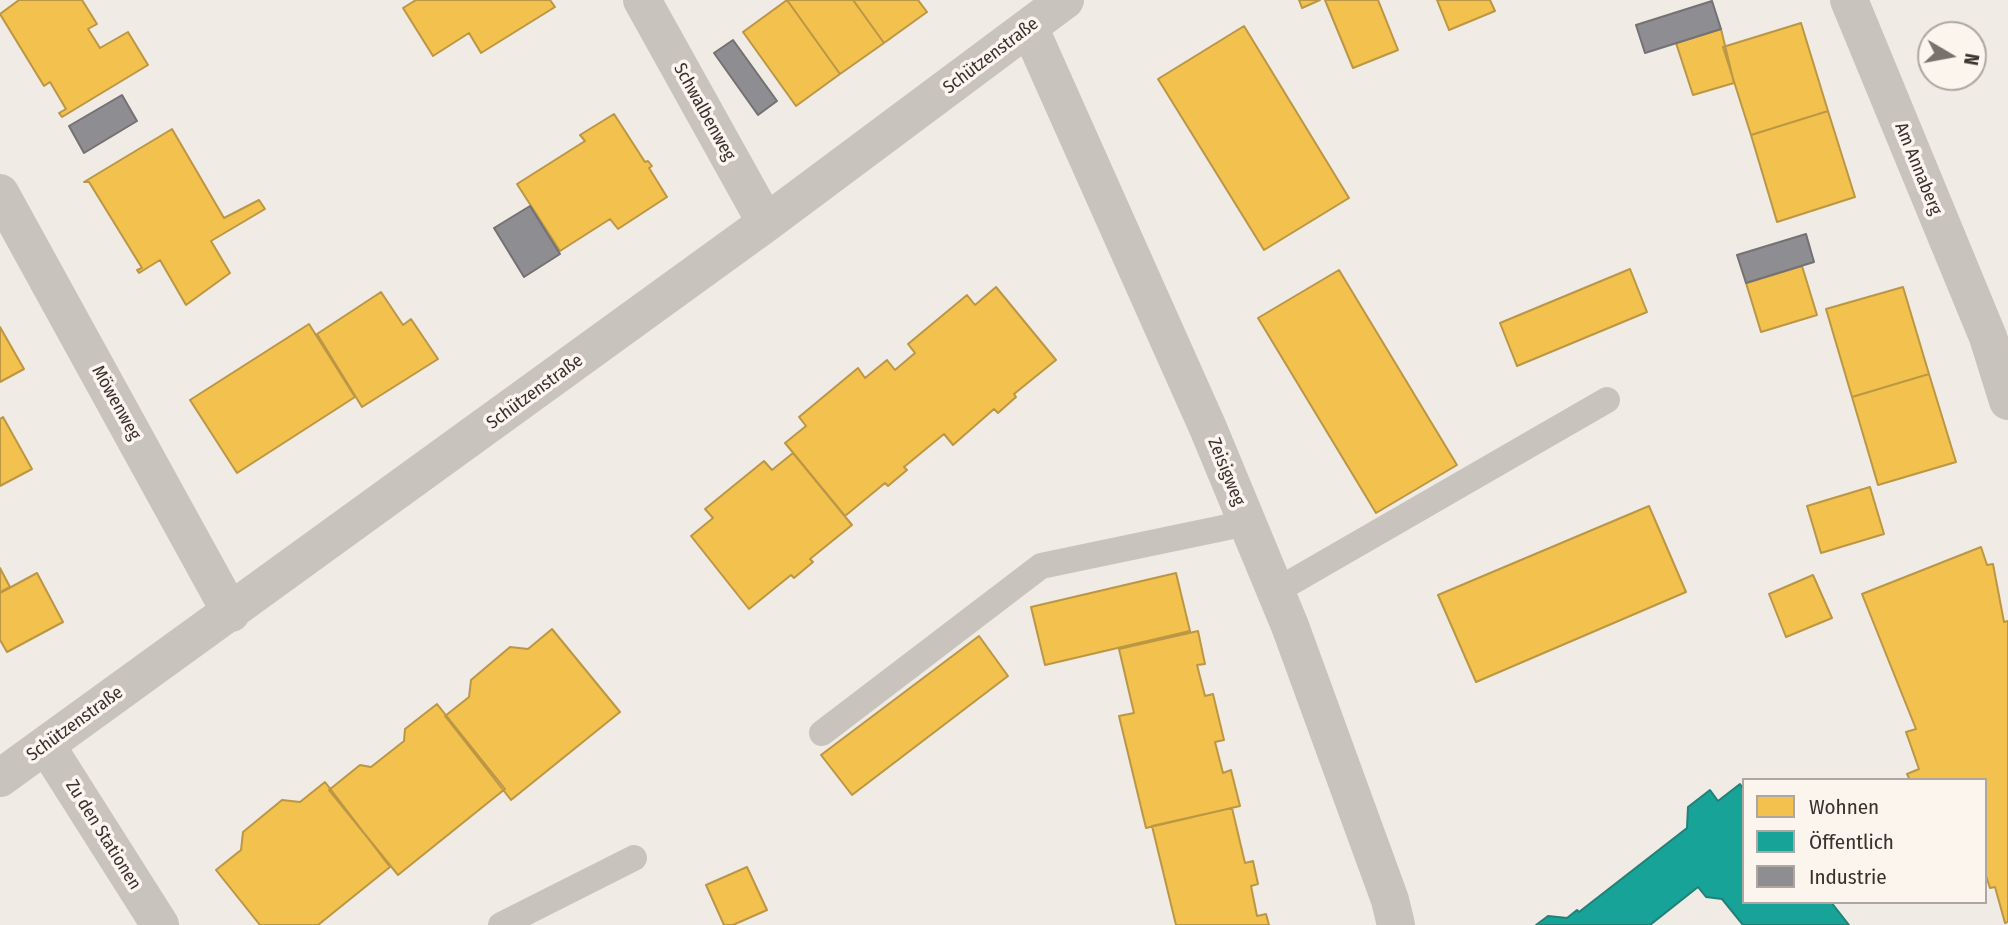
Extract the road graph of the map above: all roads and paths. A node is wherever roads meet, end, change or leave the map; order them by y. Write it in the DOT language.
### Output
graph roads {
  1 [pos="642,0"];
  2 [pos="1065,0"];
  3 [pos="1849,0"];
  4 [pos="1030,29"];
  5 [pos="0,193"];
  6 [pos="766,223"];
  7 [pos="1998,334"];
  8 [pos="1607,400"];
  9 [pos="2008,401"];
  10 [pos="1247,523"];
  11 [pos="1276,591"];
  12 [pos="231,613"];
  13 [pos="822,733"];
  14 [pos="46,745"];
  15 [pos="0,778"];
  16 [pos="634,858"];
  17 [pos="160,925"];
  18 [pos="501,925"];
  19 [pos="1396,925"];
  1 -- 6 [label="street, Schwalbenweg"];
  2 -- 4 [label="street, Schützenstraße"];
  3 -- 7 [label="street, Am Annaberg"];
  4 -- 6 [label="street, Schützenstraße"];
  4 -- 10 [label="street, Zeisigweg"];
  5 -- 12 [label="street, Möwenweg"];
  6 -- 12 [label="street, Schützenstraße"];
  7 -- 9 [label="street, Am Annaberg"];
  8 -- 11 [label="lane"];
  10 -- 11 [label="street, Zeisigweg"];
  10 -- 13 [label="lane"];
  11 -- 19 [label="street, Zeisigweg"];
  12 -- 14 [label="street, Schützenstraße"];
  14 -- 15 [label="street, Schützenstraße"];
  14 -- 17 [label="street, Zu den Stationen"];
  16 -- 18 [label="lane"];
}
